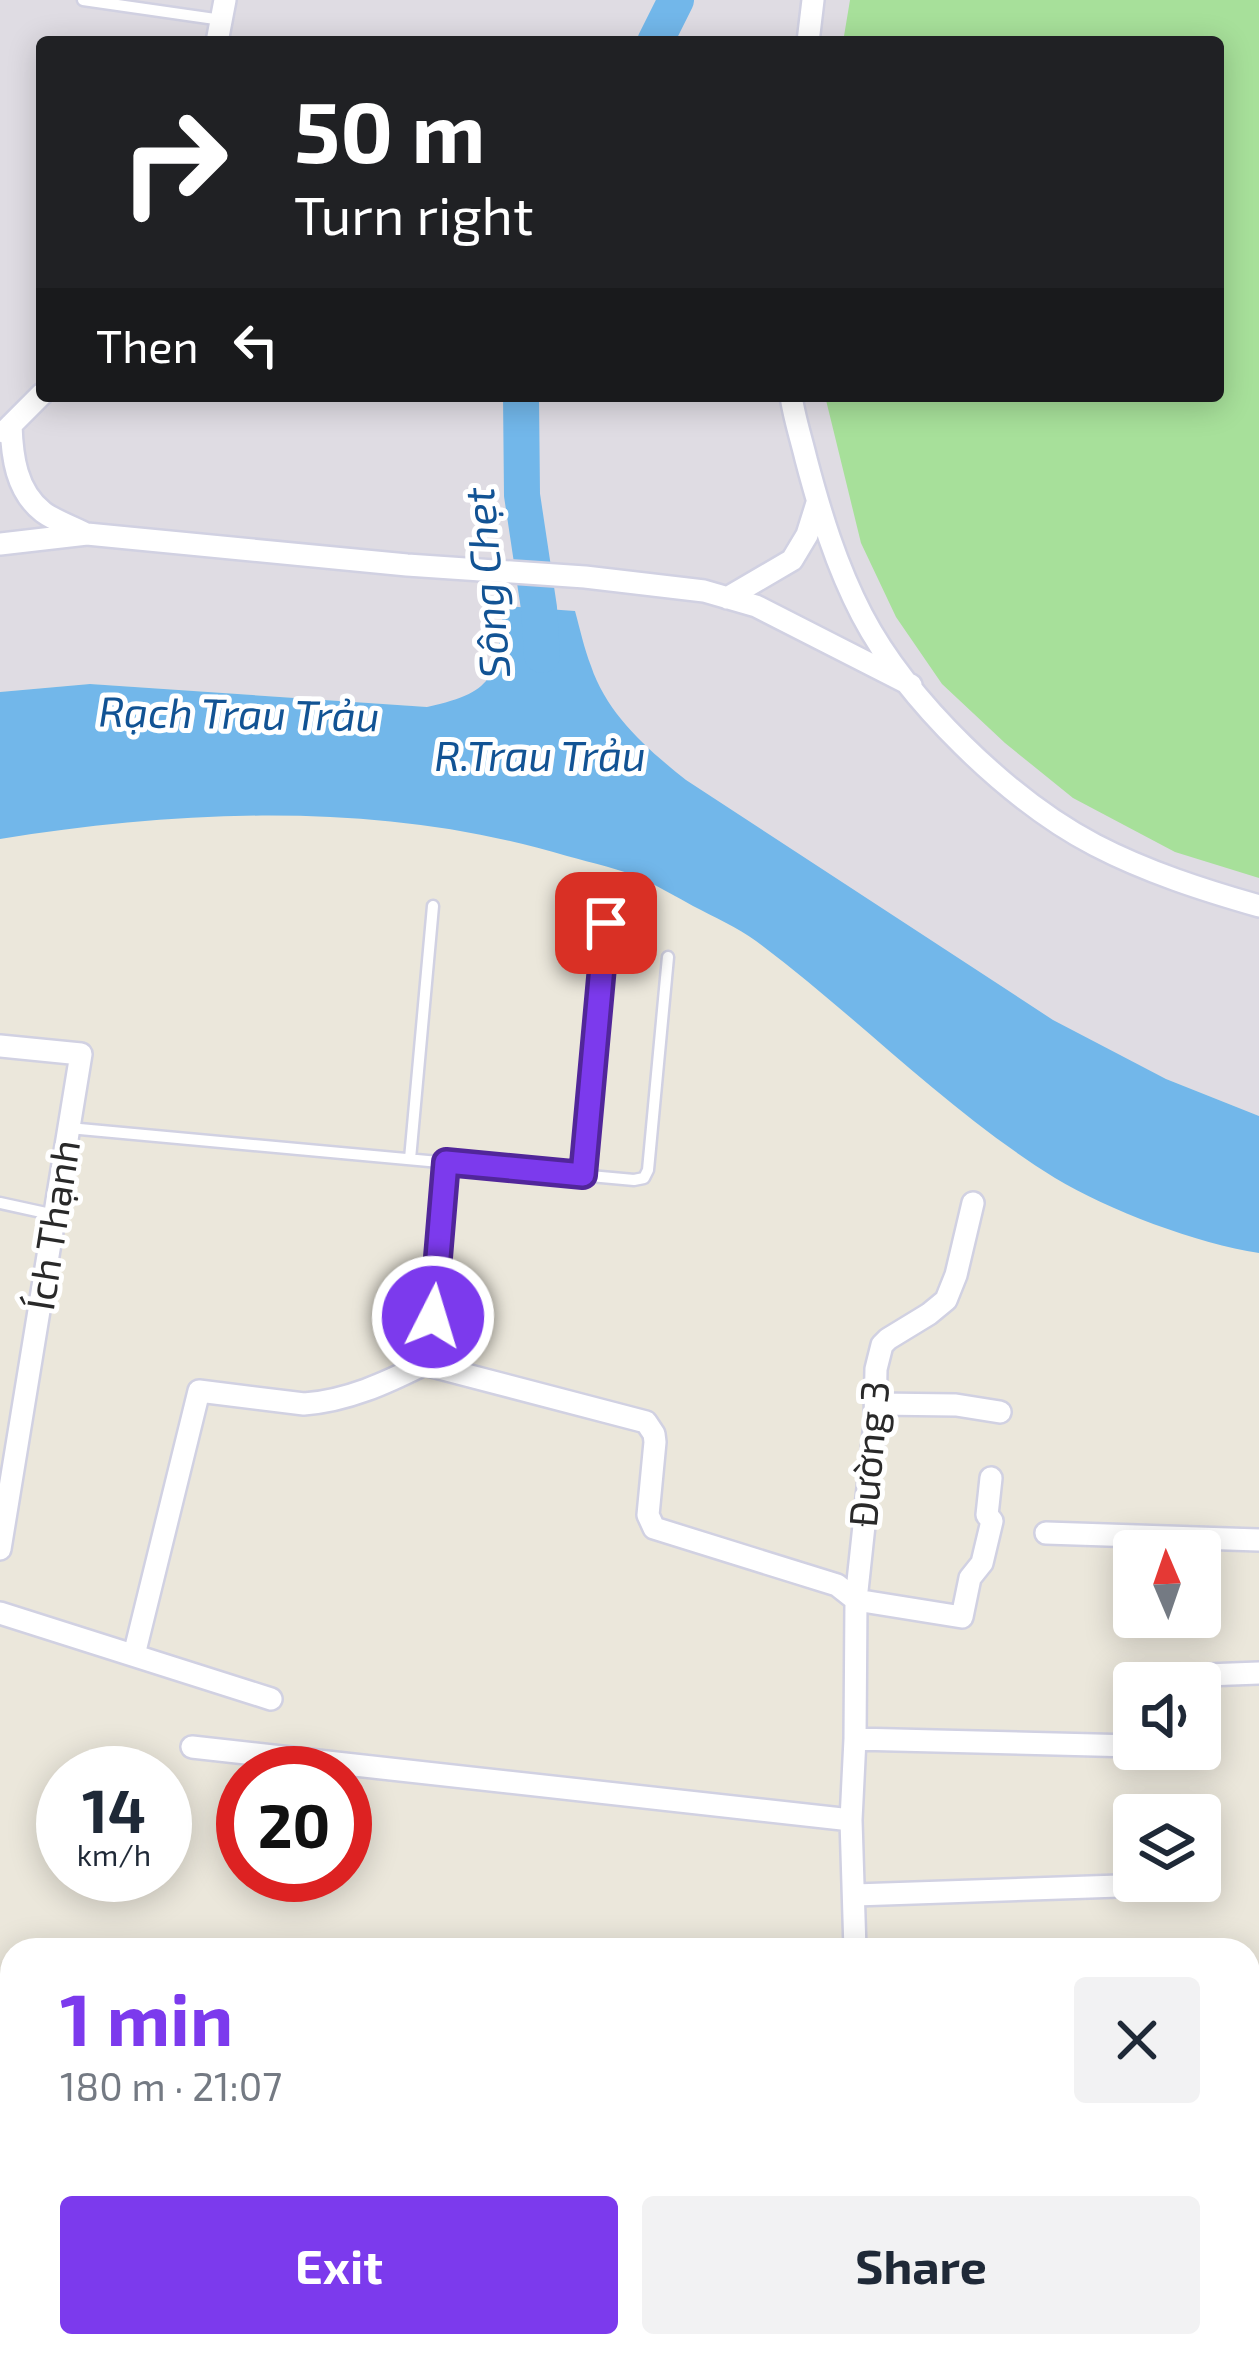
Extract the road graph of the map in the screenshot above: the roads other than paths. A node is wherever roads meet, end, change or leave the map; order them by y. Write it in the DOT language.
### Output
graph roads {
  1 [pos="83,0"];
  2 [pos="813,0"];
  3 [pos="221,21"];
  4 [pos="809,36"];
  5 [pos="36,400"];
  6 [pos="792,402"];
  7 [pos="6,431"];
  8 [pos="817,501"];
  9 [pos="87,534"];
  10 [pos="0,544"];
  11 [pos="728,598"];
  12 [pos="911,686"];
  13 [pos="433,906"];
  14 [pos="1259,906"];
  15 [pos="606,923"];
  16 [pos="668,957"];
  17 [pos="0,1046"];
  18 [pos="69,1128"];
  19 [pos="410,1159"];
  20 [pos="446,1162"];
  21 [pos="583,1175"];
  22 [pos="0,1203"];
  23 [pos="974,1203"];
  24 [pos="55,1215"];
  25 [pos="429,1365"];
  26 [pos="877,1404"];
  27 [pos="1000,1412"];
  28 [pos="991,1478"];
  29 [pos="1046,1533"];
  30 [pos="1259,1540"];
  31 [pos="0,1549"];
  32 [pos="856,1600"];
  33 [pos="0,1613"];
  34 [pos="134,1655"];
  35 [pos="1259,1673"];
  36 [pos="1221,1674"];
  37 [pos="271,1699"];
  38 [pos="855,1738"];
  39 [pos="1113,1744"];
  40 [pos="192,1747"];
  41 [pos="216,1751"];
  42 [pos="372,1772"];
  43 [pos="851,1820"];
  44 [pos="1113,1886"];
  45 [pos="855,1895"];
  46 [pos="855,1938"];
  1 -- 3 [label="lane"];
  2 -- 4 [label="street"];
  5 -- 7 [label="street"];
  6 -- 8 [label="street"];
  7 -- 9 [label="street"];
  8 -- 11 [label="street"];
  8 -- 12 [label="street"];
  9 -- 10 [label="street"];
  9 -- 11 [label="street"];
  11 -- 12 [label="street"];
  12 -- 14 [label="street"];
  13 -- 19 [label="lane"];
  15 -- 21 [label="lane"];
  16 -- 21 [label="lane"];
  17 -- 18 [label="street, Ích Thạnh"];
  18 -- 19 [label="lane"];
  18 -- 24 [label="street, Ích Thạnh"];
  19 -- 20 [label="lane"];
  20 -- 21 [label="lane"];
  20 -- 25 [label="lane"];
  22 -- 24 [label="lane"];
  23 -- 26 [label="street, Đường 3"];
  24 -- 31 [label="street, Ích Thạnh"];
  25 -- 32 [label="street"];
  25 -- 34 [label="street"];
  26 -- 27 [label="street"];
  26 -- 32 [label="street, Đường 3"];
  28 -- 32 [label="street"];
  29 -- 30 [label="street"];
  32 -- 38 [label="street, Đường 3"];
  33 -- 34 [label="street"];
  34 -- 37 [label="street"];
  35 -- 36 [label="street"];
  38 -- 39 [label="street"];
  38 -- 43 [label="street, Đường 3"];
  40 -- 41 [label="street"];
  42 -- 43 [label="street"];
  43 -- 45 [label="street, Đường 3"];
  44 -- 45 [label="street"];
  45 -- 46 [label="street, Đường 3"];
}
